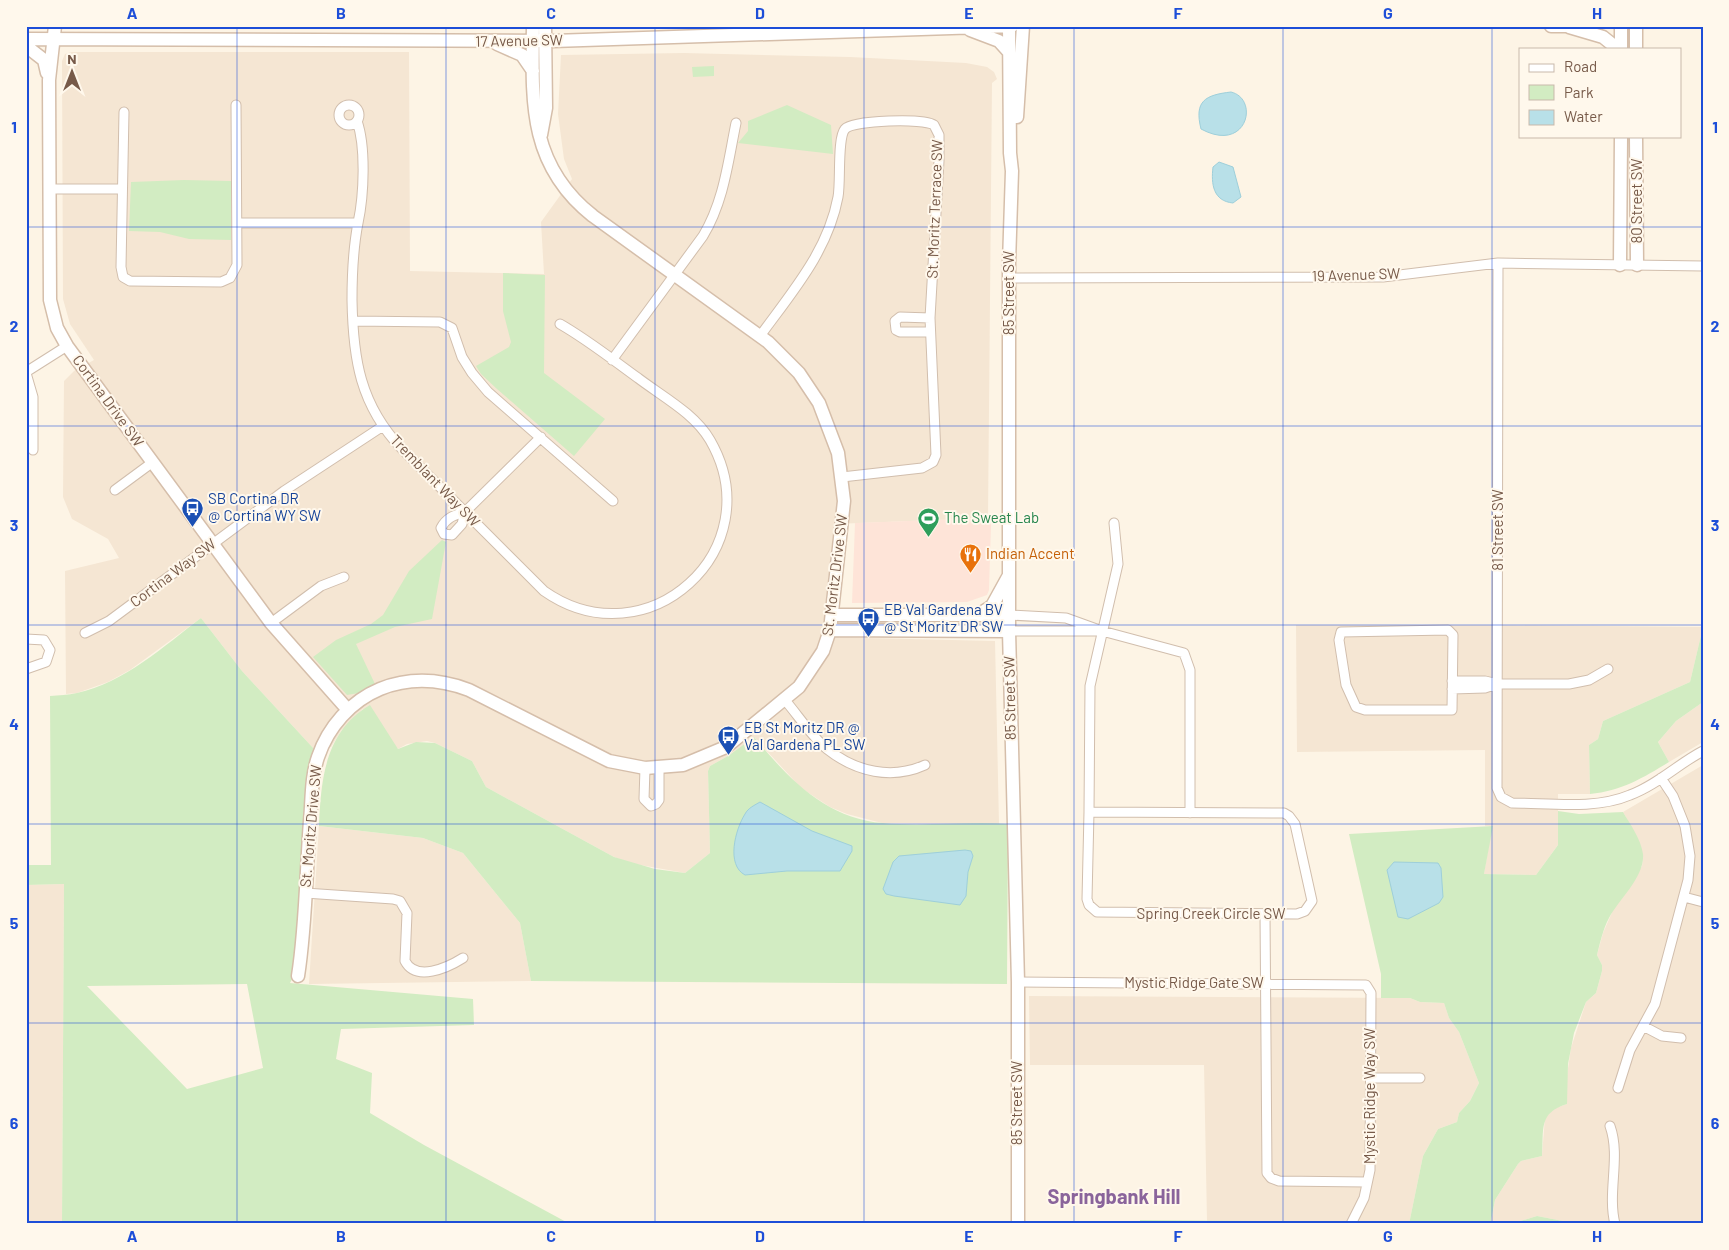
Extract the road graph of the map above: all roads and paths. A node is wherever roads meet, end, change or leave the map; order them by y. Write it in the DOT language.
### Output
graph roads {
  1 [pos="533,26"];
  2 [pos="545,26"];
  3 [pos="1010,26"];
  4 [pos="1023,26"];
  5 [pos="1551,26"];
  6 [pos="1596,26"];
  7 [pos="1621,26"];
  8 [pos="1636,26"];
  9 [pos="1568,27"];
  10 [pos="963,28"];
  11 [pos="54,32"];
  12 [pos="26,38"];
  13 [pos="491,41"];
  14 [pos="539,41"];
  15 [pos="26,46"];
  16 [pos="1617,48"];
  17 [pos="1622,48"];
  18 [pos="1636,48"];
  19 [pos="1008,51"];
  20 [pos="533,71"];
  21 [pos="50,80"];
  22 [pos="236,105"];
  23 [pos="124,112"];
  24 [pos="357,121"];
  25 [pos="736,123"];
  26 [pos="541,135"];
  27 [pos="1621,138"];
  28 [pos="1636,138"];
  29 [pos="1637,170"];
  30 [pos="1621,171"];
  31 [pos="1012,172"];
  32 [pos="50,189"];
  33 [pos="122,189"];
  34 [pos="237,223"];
  35 [pos="358,223"];
  36 [pos="1498,263"];
  37 [pos="1620,265"];
  38 [pos="1637,265"];
  39 [pos="1703,266"];
  40 [pos="675,275"];
  41 [pos="1009,278"];
  42 [pos="930,318"];
  43 [pos="352,321"];
  44 [pos="560,324"];
  45 [pos="930,332"];
  46 [pos="760,336"];
  47 [pos="67,346"];
  48 [pos="612,360"];
  49 [pos="26,373"];
  50 [pos="383,426"];
  51 [pos="541,437"];
  52 [pos="33,450"];
  53 [pos="153,462"];
  54 [pos="842,478"];
  55 [pos="115,490"];
  56 [pos="613,501"];
  57 [pos="465,512"];
  58 [pos="1114,524"];
  59 [pos="213,544"];
  60 [pos="1009,575"];
  61 [pos="344,577"];
  62 [pos="832,615"];
  63 [pos="1009,615"];
  64 [pos="976,616"];
  65 [pos="271,623"];
  66 [pos="830,630"];
  67 [pos="1009,631"];
  68 [pos="1102,631"];
  69 [pos="85,634"];
  70 [pos="26,639"];
  71 [pos="26,668"];
  72 [pos="1608,669"];
  73 [pos="1498,684"];
  74 [pos="1452,685"];
  75 [pos="784,699"];
  76 [pos="348,710"];
  77 [pos="1703,751"];
  78 [pos="925,765"];
  79 [pos="645,768"];
  80 [pos="659,768"];
  81 [pos="1661,778"];
  82 [pos="1089,812"];
  83 [pos="1190,813"];
  84 [pos="305,893"];
  85 [pos="1684,897"];
  86 [pos="1703,902"];
  87 [pos="1264,914"];
  88 [pos="463,958"];
  89 [pos="298,976"];
  90 [pos="1018,982"];
  91 [pos="1266,983"];
  92 [pos="1368,987"];
  93 [pos="1643,1026"];
  94 [pos="1681,1038"];
  95 [pos="1371,1078"];
  96 [pos="1420,1078"];
  97 [pos="1618,1088"];
  98 [pos="1610,1126"];
  99 [pos="1367,1182"];
  100 [pos="1018,1224"];
  101 [pos="1352,1224"];
  102 [pos="1615,1224"];
  1 -- 14 [label="street, St. Moritz Drive SW"];
  2 -- 14 [label="street, St. Moritz Drive SW"];
  3 -- 10 [label="street, 17 Avenue SW"];
  3 -- 19 [label="street, 85 Street SW"];
  4 -- 31 [label="street, 85 Street SW"];
  5 -- 9 [label="street"];
  6 -- 9 [label="street"];
  7 -- 17 [label="street"];
  8 -- 18 [label="street"];
  9 -- 16 [label="street"];
  10 -- 14 [label="street, 17 Avenue SW"];
  10 -- 19 [label="street"];
  11 -- 12 [label="street, 17 Avenue SW"];
  11 -- 13 [label="street, 17 Avenue SW"];
  11 -- 21 [label="street, Cortina Drive SW"];
  13 -- 14 [label="street, 17 Avenue SW"];
  13 -- 20 [label="street"];
  14 -- 20 [label="street, St. Moritz Drive SW"];
  14 -- 26 [label="street, St. Moritz Drive SW"];
  15 -- 21 [label="street"];
  19 -- 31 [label="street, 85 Street SW"];
  20 -- 26 [label="street, St. Moritz Drive SW"];
  21 -- 32 [label="street, Cortina Drive SW"];
  22 -- 34 [label="street"];
  23 -- 33 [label="street"];
  24 -- 35 [label="street, Tremblant Way SW"];
  25 -- 40 [label="street"];
  26 -- 40 [label="street, St. Moritz Drive SW"];
  27 -- 30 [label="street, 80 Street SW"];
  28 -- 29 [label="street, 80 Street SW"];
  29 -- 30 [label="street"];
  29 -- 38 [label="street, 80 Street SW"];
  30 -- 37 [label="street, 80 Street SW"];
  31 -- 41 [label="street, 85 Street SW"];
  32 -- 33 [label="street"];
  32 -- 47 [label="street, Cortina Drive SW"];
  33 -- 34 [label="street"];
  34 -- 35 [label="street"];
  35 -- 43 [label="street, Tremblant Way SW"];
  36 -- 37 [label="street, 19 Avenue SW"];
  36 -- 41 [label="street, 19 Avenue SW"];
  36 -- 73 [label="street, 81 Street SW"];
  37 -- 38 [label="street, 19 Avenue SW"];
  38 -- 39 [label="street, 19 Avenue SW"];
  40 -- 46 [label="street, St. Moritz Drive SW"];
  40 -- 48 [label="street"];
  41 -- 60 [label="street, 85 Street SW"];
  42 -- 45 [label="street, St. Moritz Terrace SW"];
  42 -- 45 [label="street"];
  42 -- 46 [label="street, St. Moritz Terrace SW"];
  43 -- 50 [label="street, Tremblant Way SW"];
  43 -- 51 [label="street"];
  44 -- 48 [label="street, Tremblant Way SW"];
  45 -- 54 [label="street, St. Moritz Terrace SW"];
  46 -- 54 [label="street, St. Moritz Drive SW"];
  47 -- 49 [label="street"];
  47 -- 53 [label="street, Cortina Drive SW"];
  48 -- 57 [label="street, Tremblant Way SW"];
  49 -- 52 [label="street"];
  50 -- 57 [label="street, Tremblant Way SW"];
  50 -- 59 [label="street, Cortina Way SW"];
  51 -- 56 [label="street"];
  51 -- 57 [label="street"];
  53 -- 55 [label="street"];
  53 -- 59 [label="street, Cortina Drive SW"];
  54 -- 62 [label="street, St. Moritz Drive SW"];
  58 -- 68 [label="street, Spring Creek Circle SW"];
  59 -- 65 [label="street, Cortina Drive SW"];
  59 -- 69 [label="street, Cortina Way SW"];
  60 -- 63 [label="street, 85 Street SW"];
  60 -- 64 [label="street"];
  61 -- 65 [label="street"];
  62 -- 64 [label="street"];
  62 -- 66 [label="street, St. Moritz Drive SW"];
  63 -- 64 [label="street"];
  63 -- 67 [label="street, 85 Street SW"];
  63 -- 68 [label="street"];
  65 -- 76 [label="street, Cortina Drive SW"];
  66 -- 67 [label="street"];
  66 -- 75 [label="street, St. Moritz Drive SW"];
  67 -- 68 [label="street"];
  67 -- 90 [label="street, 85 Street SW"];
  68 -- 82 [label="street, Spring Creek Circle SW"];
  68 -- 83 [label="street"];
  70 -- 71 [label="street"];
  72 -- 73 [label="street"];
  73 -- 74 [label="street"];
  73 -- 81 [label="street, 81 Street SW"];
  74 -- 74 [label="street"];
  75 -- 78 [label="street"];
  75 -- 80 [label="street, St. Moritz Drive SW"];
  76 -- 79 [label="street, St. Moritz Drive SW"];
  76 -- 84 [label="street, St. Moritz Drive SW"];
  77 -- 81 [label="street"];
  79 -- 80 [label="street, St. Moritz Drive SW"];
  79 -- 80 [label="street"];
  81 -- 85 [label="street"];
  82 -- 83 [label="street, Spring Creek Circle SW"];
  82 -- 87 [label="street, Spring Creek Circle SW"];
  83 -- 87 [label="street, Spring Creek Circle SW"];
  84 -- 88 [label="street"];
  84 -- 89 [label="street, St. Moritz Drive SW"];
  85 -- 86 [label="street"];
  85 -- 93 [label="street"];
  87 -- 91 [label="street"];
  90 -- 91 [label="street, Mystic Ridge Gate SW"];
  90 -- 100 [label="street, 85 Street SW"];
  91 -- 92 [label="street, Mystic Ridge Gate SW"];
  91 -- 99 [label="street, Mystic Ridge Way SW"];
  92 -- 95 [label="street, Mystic Ridge Way SW"];
  93 -- 94 [label="street"];
  93 -- 97 [label="street"];
  95 -- 96 [label="street"];
  95 -- 99 [label="street, Mystic Ridge Way SW"];
  98 -- 102 [label="street"];
  99 -- 101 [label="street"];
}
